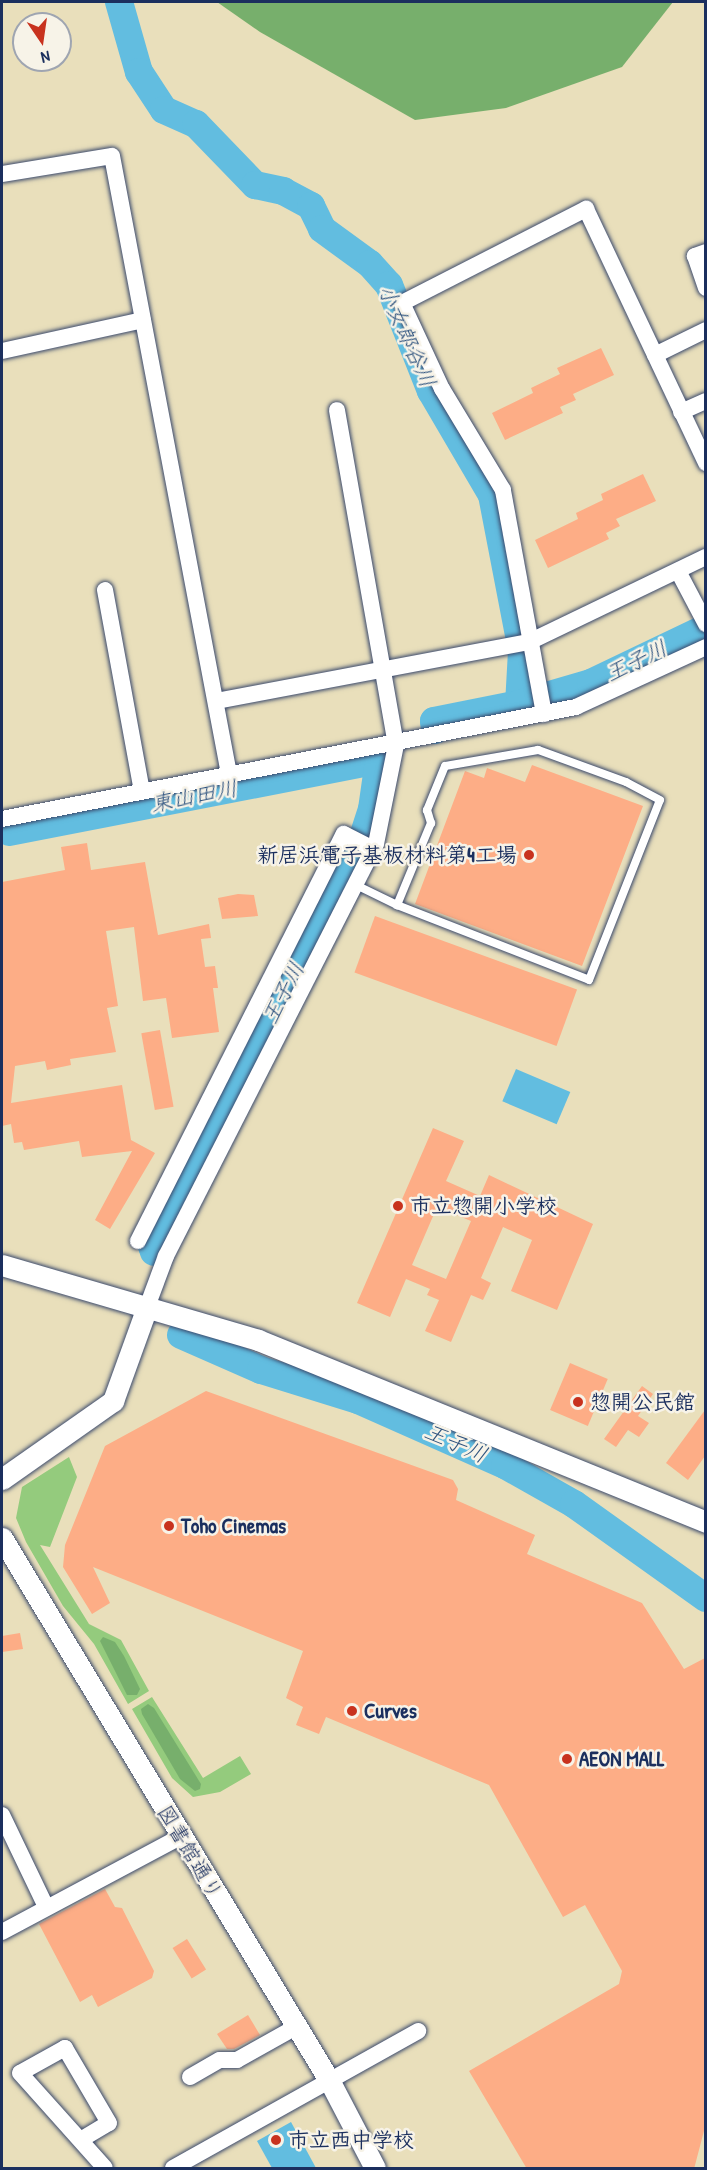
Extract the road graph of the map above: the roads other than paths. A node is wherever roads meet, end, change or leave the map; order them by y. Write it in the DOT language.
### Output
graph roads {
  1 [pos="2,174"];
  2 [pos="705,252"];
  3 [pos="705,288"];
  4 [pos="143,320"];
  5 [pos="705,330"];
  6 [pos="2,351"];
  7 [pos="655,355"];
  8 [pos="705,401"];
  9 [pos="337,410"];
  10 [pos="681,412"];
  11 [pos="705,463"];
  12 [pos="705,557"];
  13 [pos="678,570"];
  14 [pos="105,590"];
  15 [pos="704,621"];
  16 [pos="522,642"];
  17 [pos="705,647"];
  18 [pos="382,669"];
  19 [pos="217,701"];
  20 [pos="543,711"];
  21 [pos="396,745"];
  22 [pos="229,774"];
  23 [pos="142,792"];
  24 [pos="2,819"];
  25 [pos="373,849"];
  26 [pos="356,885"];
  27 [pos="397,905"];
  28 [pos="138,1241"];
  29 [pos="2,1265"];
  30 [pos="147,1306"];
  31 [pos="2,1479"];
  32 [pos="705,1522"];
  33 [pos="2,1538"];
  34 [pos="2,1815"];
  35 [pos="180,1837"];
  36 [pos="46,1907"];
  37 [pos="2,1932"];
  38 [pos="296,2027"];
  39 [pos="417,2031"];
  40 [pos="190,2077"];
  41 [pos="329,2080"];
  42 [pos="82,2139"];
  43 [pos="105,2169"];
  44 [pos="173,2169"];
  45 [pos="375,2169"];
  1 -- 4 [label="street"];
  2 -- 3 [label="street"];
  4 -- 6 [label="street"];
  4 -- 19 [label="street"];
  5 -- 7 [label="street"];
  7 -- 10 [label="street"];
  7 -- 16 [label="street"];
  8 -- 10 [label="street"];
  9 -- 18 [label="street"];
  10 -- 11 [label="street"];
  12 -- 13 [label="street"];
  13 -- 15 [label="street"];
  13 -- 16 [label="street"];
  14 -- 23 [label="street"];
  16 -- 18 [label="street"];
  16 -- 20 [label="street"];
  17 -- 20 [label="street"];
  18 -- 19 [label="street"];
  18 -- 21 [label="street"];
  19 -- 22 [label="street"];
  20 -- 21 [label="street"];
  21 -- 22 [label="street"];
  21 -- 25 [label="street"];
  22 -- 23 [label="street"];
  23 -- 24 [label="street"];
  25 -- 26 [label="street"];
  25 -- 28 [label="street"];
  26 -- 27 [label="lane"];
  26 -- 30 [label="street"];
  27 -- 27 [label="lane"];
  29 -- 30 [label="street"];
  30 -- 31 [label="street"];
  30 -- 32 [label="street"];
  33 -- 35 [label="street, 図書館通り"];
  34 -- 36 [label="street"];
  35 -- 36 [label="street"];
  35 -- 38 [label="street, 図書館通り"];
  36 -- 37 [label="street"];
  38 -- 40 [label="street"];
  38 -- 41 [label="street, 図書館通り"];
  39 -- 41 [label="street"];
  41 -- 44 [label="street"];
  41 -- 45 [label="street, 図書館通り"];
  42 -- 42 [label="street"];
  42 -- 43 [label="street"];
}
